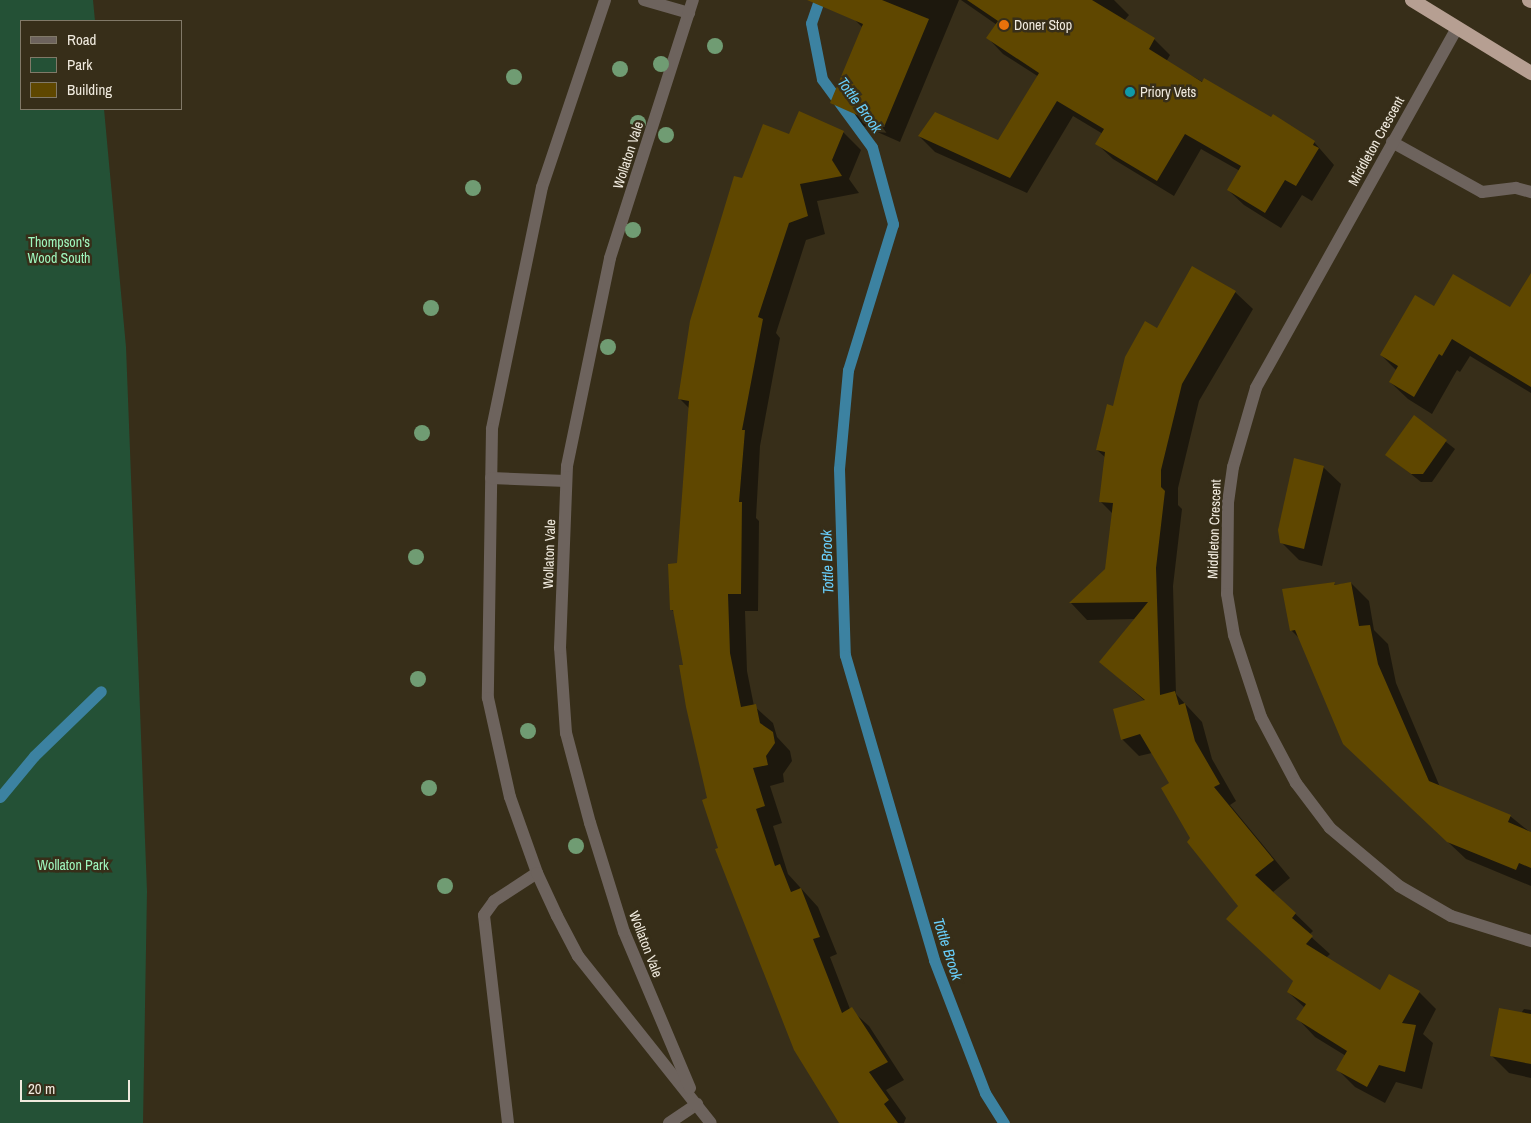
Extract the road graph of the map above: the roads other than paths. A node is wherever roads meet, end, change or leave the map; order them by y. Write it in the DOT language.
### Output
graph roads {
  1 [pos="605,0"];
  2 [pos="644,0"];
  3 [pos="693,0"];
  4 [pos="1412,0"];
  5 [pos="689,13"];
  6 [pos="1457,28"];
  7 [pos="1531,73"];
  8 [pos="1392,142"];
  9 [pos="1531,192"];
  10 [pos="491,478"];
  11 [pos="566,481"];
  12 [pos="537,873"];
  13 [pos="1531,941"];
  14 [pos="697,1104"];
  15 [pos="508,1123"];
  16 [pos="669,1123"];
  17 [pos="711,1123"];
  1 -- 10 [label="street, Wollaton Vale"];
  2 -- 5 [label="street"];
  3 -- 5 [label="street, Wollaton Vale"];
  4 -- 6 [label="highway"];
  5 -- 11 [label="street, Wollaton Vale"];
  6 -- 7 [label="highway"];
  6 -- 8 [label="street, Middleton Crescent"];
  8 -- 9 [label="street"];
  8 -- 13 [label="street, Middleton Crescent"];
  10 -- 11 [label="street"];
  10 -- 12 [label="street, Wollaton Vale"];
  11 -- 14 [label="street, Wollaton Vale"];
  12 -- 14 [label="street, Wollaton Vale"];
  12 -- 15 [label="street"];
  14 -- 16 [label="street"];
  14 -- 17 [label="street, Wollaton Vale"];
}
